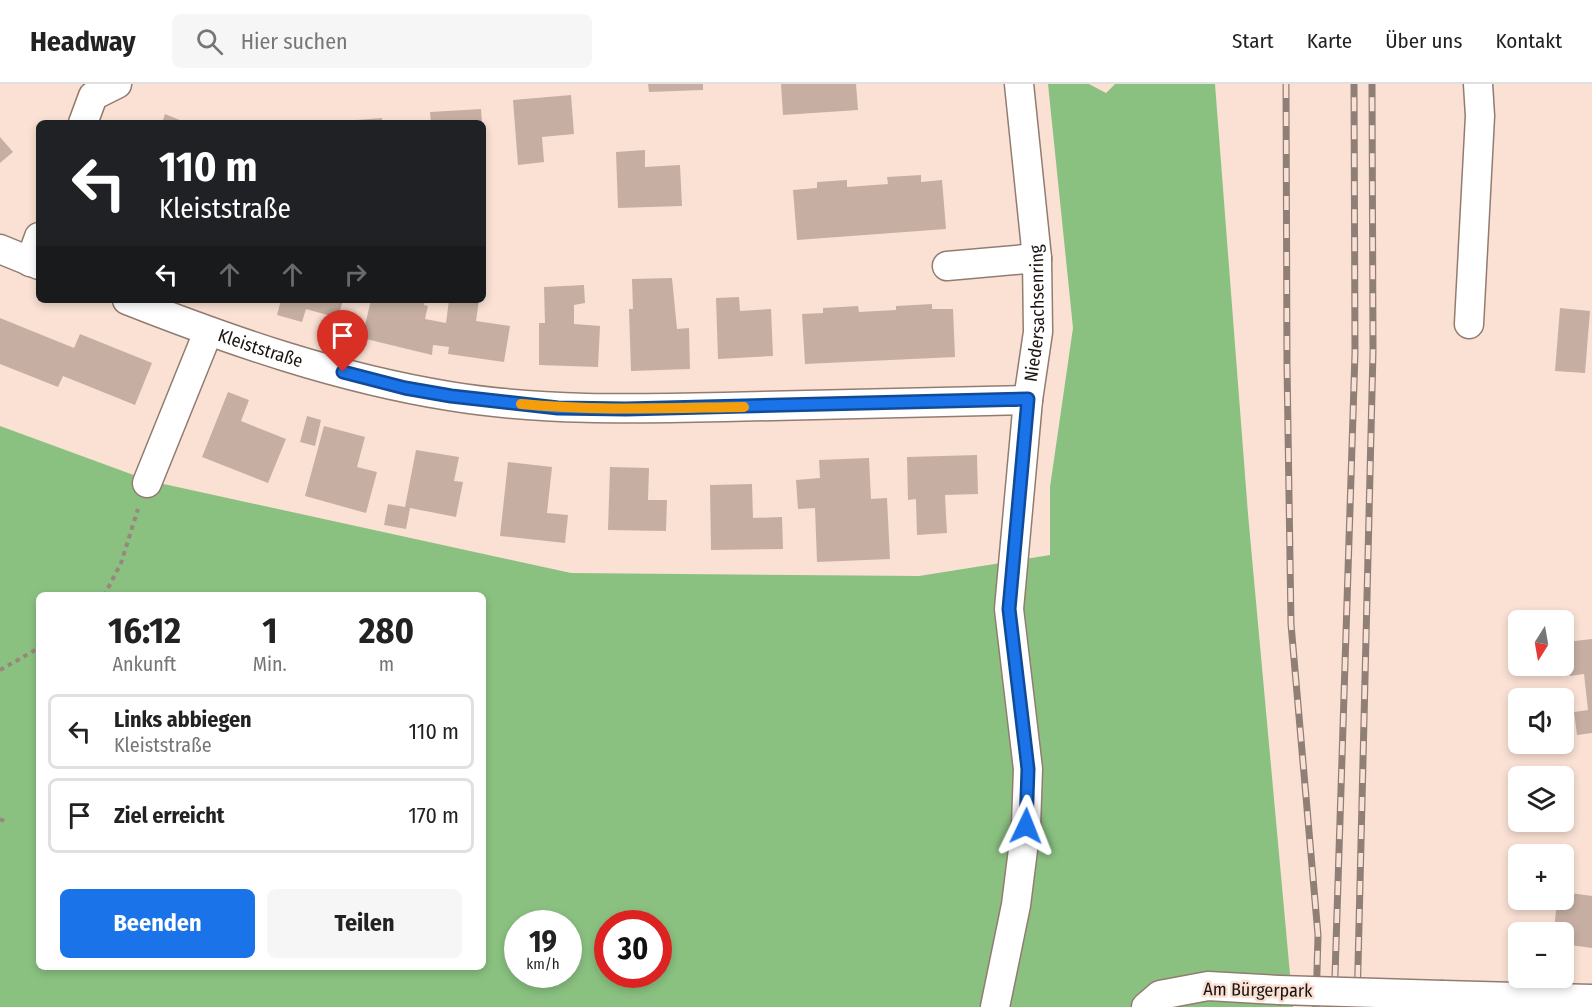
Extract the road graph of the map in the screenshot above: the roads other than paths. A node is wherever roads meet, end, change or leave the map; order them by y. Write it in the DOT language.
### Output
graph roads {
  1 [pos="117,84"];
  2 [pos="1019,84"];
  3 [pos="1478,84"];
  4 [pos="84,120"];
  5 [pos="0,249"];
  6 [pos="36,255"];
  7 [pos="1037,258"];
  8 [pos="947,266"];
  9 [pos="135,303"];
  10 [pos="1469,324"];
  11 [pos="208,332"];
  12 [pos="1028,399"];
  13 [pos="147,483"];
  14 [pos="1592,999"];
  15 [pos="995,1007"];
  16 [pos="1146,1007"];
  1 -- 4 [label="street"];
  2 -- 7 [label="street, Niedersachsenring"];
  3 -- 10 [label="street"];
  5 -- 6 [label="street"];
  7 -- 8 [label="street"];
  7 -- 12 [label="street, Niedersachsenring"];
  9 -- 11 [label="street, Kleiststraße"];
  11 -- 12 [label="street, Kleiststraße"];
  11 -- 13 [label="street, Kleiststraße"];
  12 -- 15 [label="street, Niedersachsenring"];
  14 -- 16 [label="street, Am Bürgerpark, bridge"];
}
